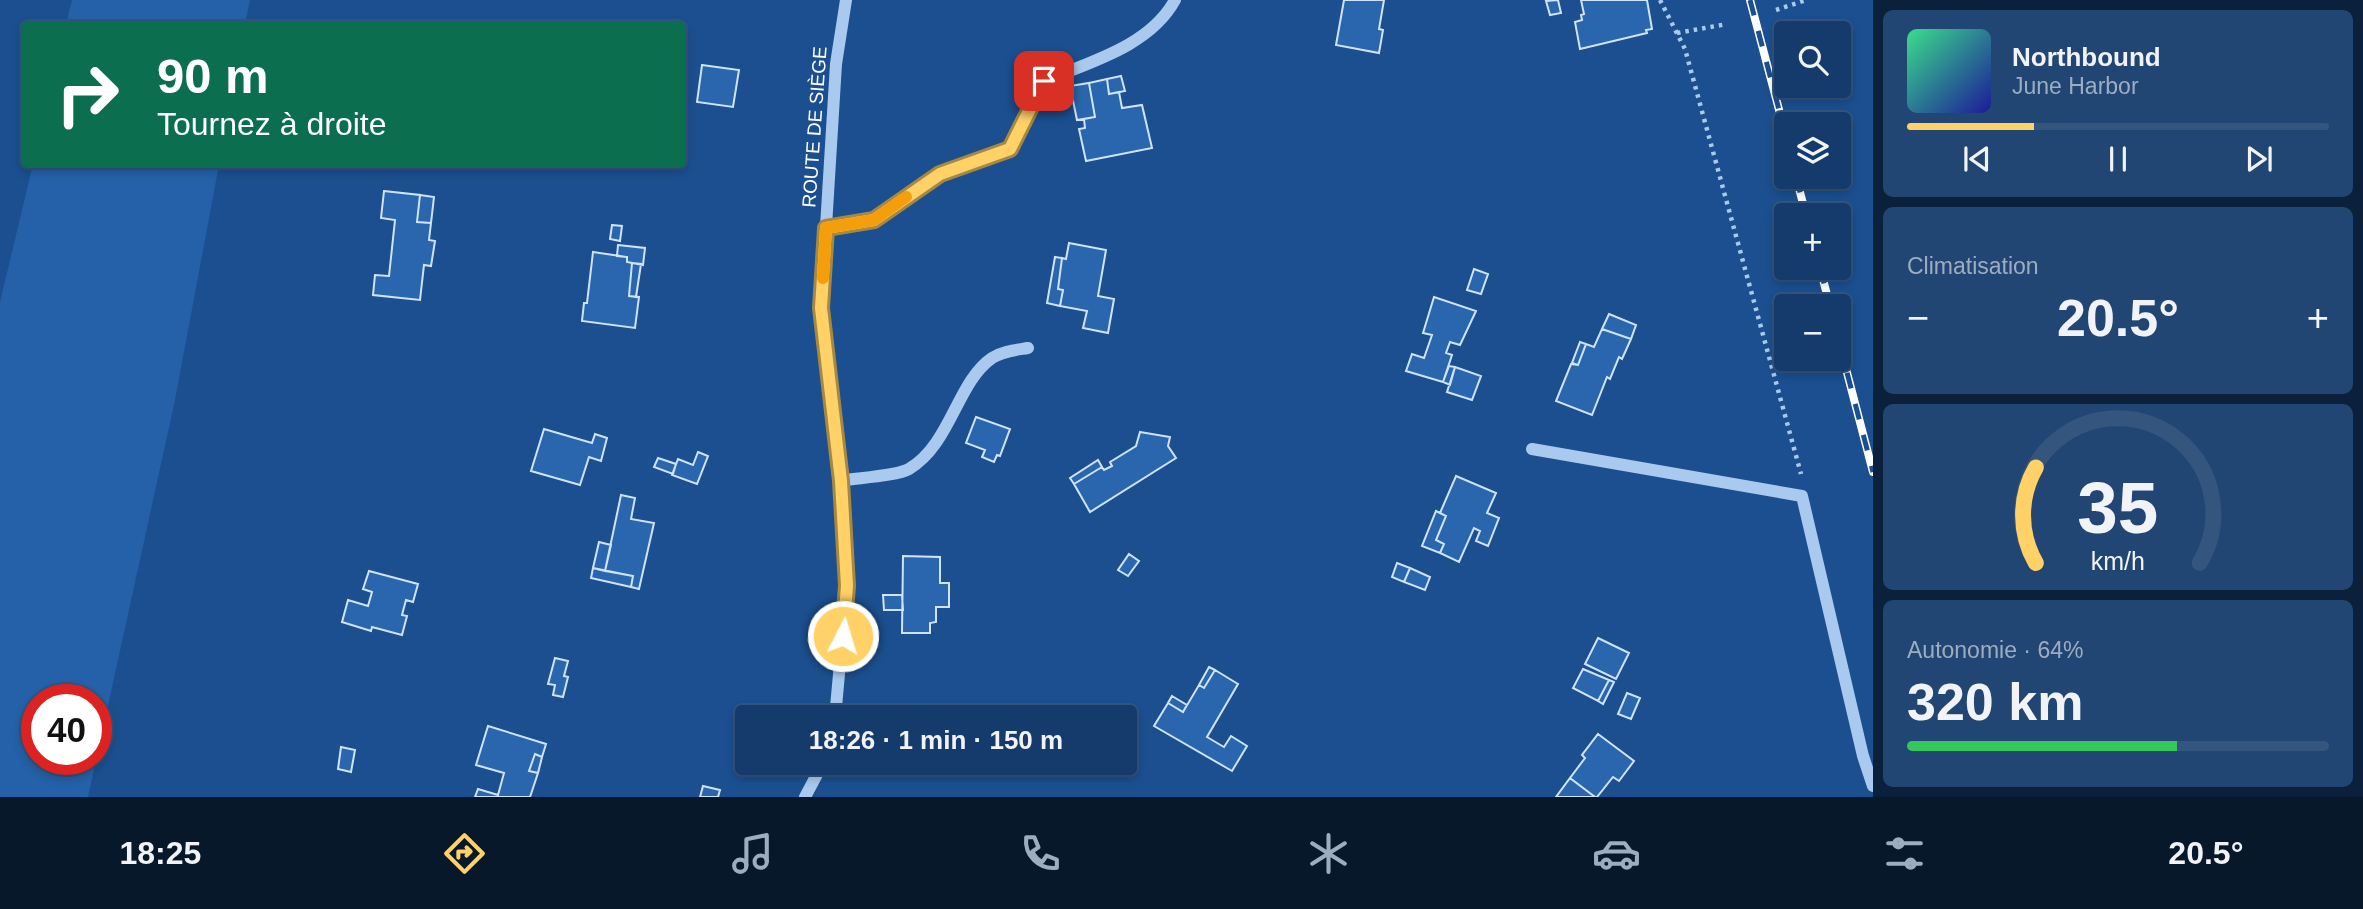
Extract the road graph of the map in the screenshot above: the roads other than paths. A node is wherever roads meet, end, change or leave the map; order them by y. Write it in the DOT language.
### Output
graph roads {
  1 [pos="846,0"];
  2 [pos="1175,0"];
  3 [pos="826,228"];
  4 [pos="1028,348"];
  5 [pos="1532,449"];
  6 [pos="841,481"];
  7 [pos="836,705"];
  8 [pos="817,775"];
  9 [pos="1873,786"];
  10 [pos="805,797"];
  1 -- 3 [label="street, ROUTE DE SIÈGE"];
  2 -- 3 [label="street"];
  3 -- 6 [label="street, ROUTE DE SIÈGE"];
  4 -- 6 [label="street"];
  5 -- 9 [label="street"];
  6 -- 7 [label="street, ROUTE DE SIÈGE"];
  8 -- 10 [label="street"];
}
